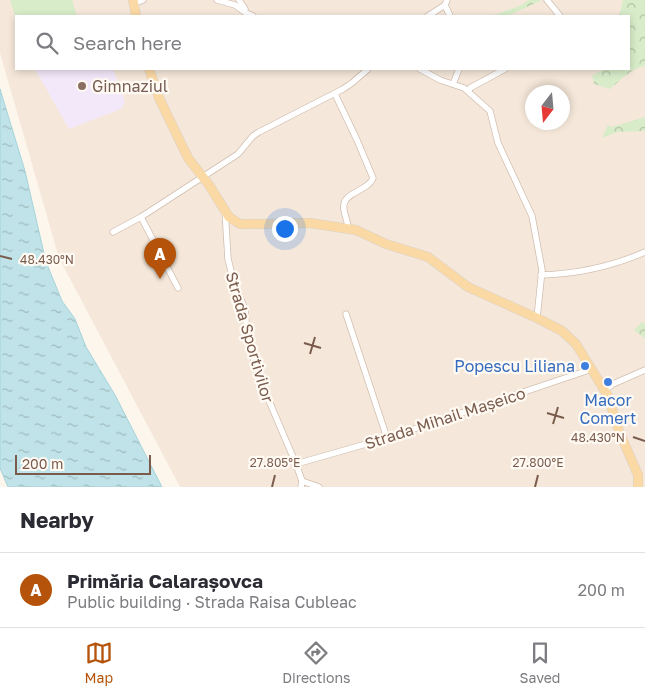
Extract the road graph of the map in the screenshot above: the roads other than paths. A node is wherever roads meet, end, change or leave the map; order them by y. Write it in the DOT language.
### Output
graph roads {
  1 [pos="142,0"];
  2 [pos="218,0"];
  3 [pos="239,0"];
  4 [pos="547,0"];
  5 [pos="133,2"];
  6 [pos="446,3"];
  7 [pos="136,15"];
  8 [pos="246,15"];
  9 [pos="429,15"];
  10 [pos="450,15"];
  11 [pos="559,15"];
  12 [pos="149,70"];
  13 [pos="367,70"];
  14 [pos="422,70"];
  15 [pos="459,70"];
  16 [pos="503,70"];
  17 [pos="452,84"];
  18 [pos="468,91"];
  19 [pos="335,94"];
  20 [pos="201,176"];
  21 [pos="225,210"];
  22 [pos="141,217"];
  23 [pos="348,228"];
  24 [pos="113,232"];
  25 [pos="645,252"];
  26 [pos="541,275"];
  27 [pos="178,288"];
  28 [pos="346,314"];
  29 [pos="537,318"];
  30 [pos="592,369"];
  31 [pos="645,370"];
  32 [pos="605,390"];
  33 [pos="386,438"];
  34 [pos="296,464"];
  35 [pos="302,484"];
  36 [pos="319,487"];
  37 [pos="638,487"];
  1 -- 5 [label="street"];
  2 -- 8 [label="street"];
  3 -- 8 [label="street"];
  4 -- 11 [label="street"];
  5 -- 7 [label="main road"];
  6 -- 9 [label="street"];
  6 -- 10 [label="street"];
  12 -- 20 [label="main road"];
  13 -- 19 [label="street"];
  14 -- 17 [label="street"];
  15 -- 17 [label="street"];
  16 -- 18 [label="street"];
  17 -- 18 [label="street"];
  18 -- 26 [label="street"];
  19 -- 20 [label="street"];
  19 -- 23 [label="street"];
  20 -- 21 [label="main road"];
  20 -- 22 [label="street"];
  21 -- 23 [label="main road"];
  21 -- 34 [label="street, Strada Sportivilor"];
  22 -- 24 [label="street"];
  22 -- 27 [label="street"];
  23 -- 29 [label="main road"];
  25 -- 26 [label="street"];
  26 -- 29 [label="street"];
  28 -- 33 [label="street"];
  29 -- 30 [label="main road"];
  30 -- 32 [label="main road"];
  30 -- 33 [label="street, Strada Mihail Mașeico"];
  31 -- 32 [label="street"];
  32 -- 37 [label="main road"];
  33 -- 34 [label="street, Strada Mihail Mașeico"];
  34 -- 35 [label="street, Strada Sportivilor"];
  35 -- 36 [label="street"];
}
